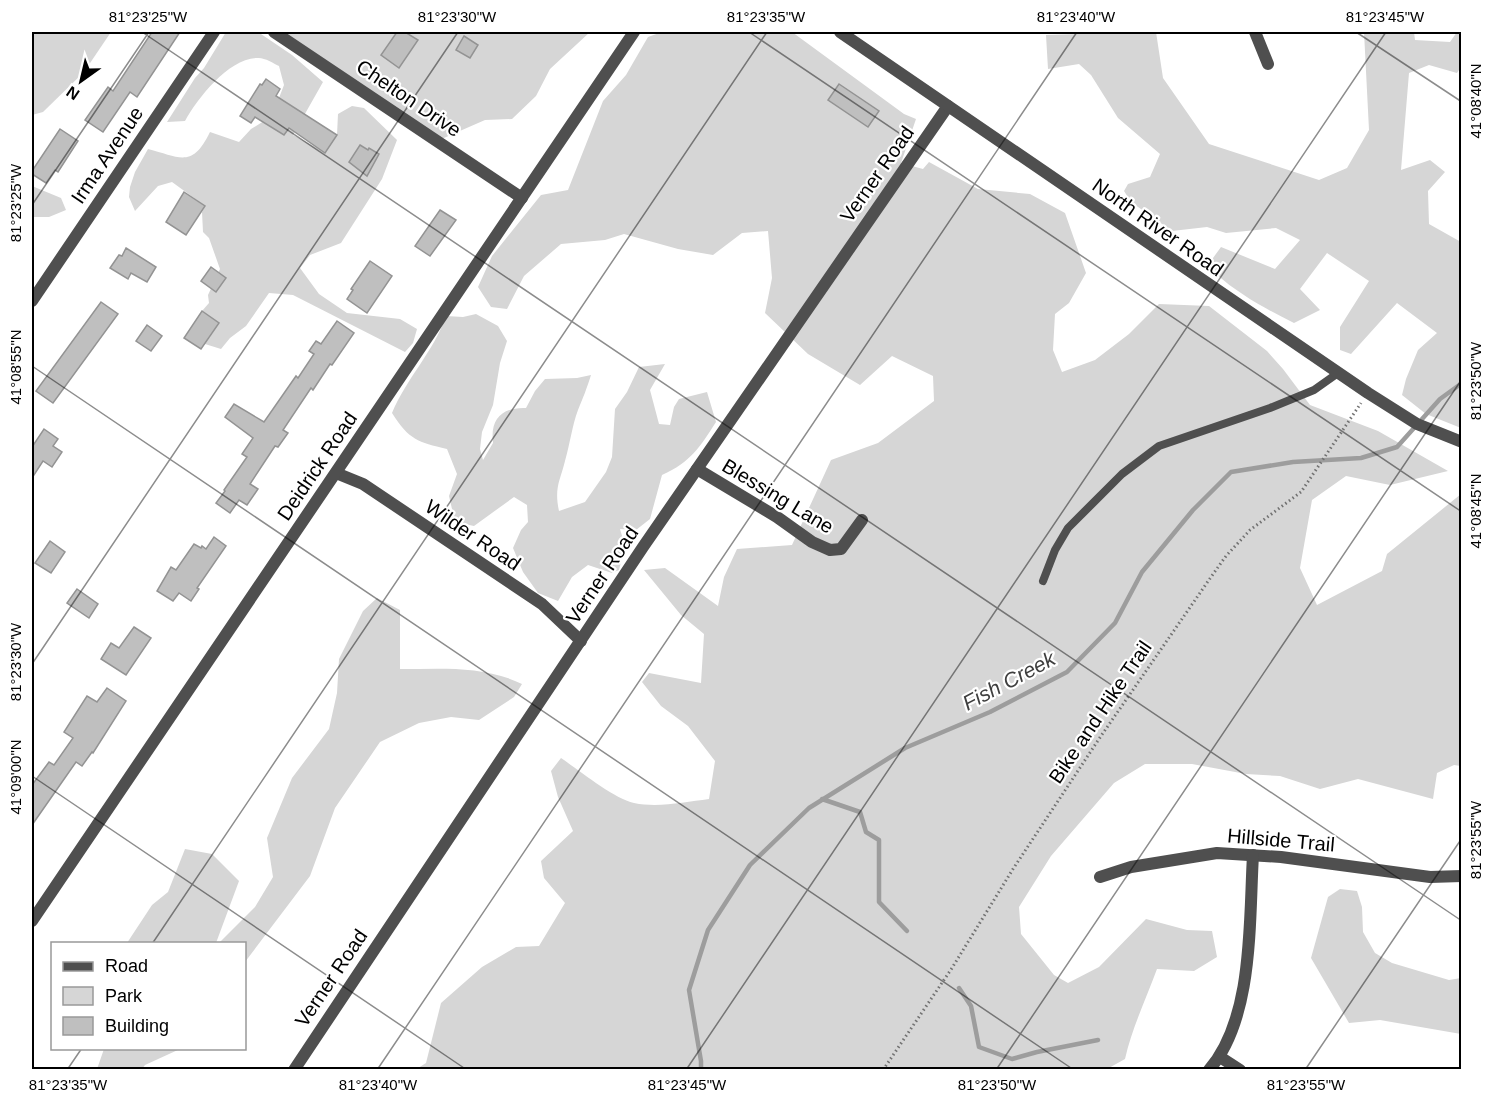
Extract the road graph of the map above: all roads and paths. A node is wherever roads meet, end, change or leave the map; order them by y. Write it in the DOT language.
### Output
graph roads {
  1 [pos="214,32"];
  2 [pos="274,32"];
  3 [pos="634,32"];
  4 [pos="840,32"];
  5 [pos="1256,32"];
  6 [pos="1268,64"];
  7 [pos="948,106"];
  8 [pos="522,198"];
  9 [pos="32,301"];
  10 [pos="1338,373"];
  11 [pos="1368,393"];
  12 [pos="1457,441"];
  13 [pos="697,469"];
  14 [pos="336,473"];
  15 [pos="862,520"];
  16 [pos="1043,581"];
  17 [pos="581,641"];
  18 [pos="1253,855"];
  19 [pos="1461,876"];
  20 [pos="1100,877"];
  21 [pos="32,921"];
  22 [pos="1220,1057"];
  23 [pos="294,1070"];
  24 [pos="883,1070"];
  25 [pos="1209,1070"];
  26 [pos="1240,1070"];
  1 -- 9 [label="street, Irma Avenue"];
  2 -- 8 [label="street, Chelton Drive"];
  3 -- 8 [label="street, Deidrick Road"];
  4 -- 7 [label="street, North River Road"];
  5 -- 6 [label="street"];
  7 -- 10 [label="street, North River Road"];
  7 -- 13 [label="street, Verner Road"];
  8 -- 14 [label="street, Deidrick Road"];
  10 -- 11 [label="street, North River Road"];
  10 -- 16 [label="lane"];
  11 -- 12 [label="street, North River Road"];
  11 -- 24 [label="path, Bike and Hike Trail"];
  13 -- 15 [label="street, Blessing Lane"];
  13 -- 17 [label="street, Verner Road"];
  14 -- 17 [label="street, Wilder Road"];
  14 -- 21 [label="street, Deidrick Road"];
  17 -- 23 [label="street, Verner Road"];
  18 -- 19 [label="street, Hillside Trail"];
  18 -- 20 [label="street, Hillside Trail"];
  18 -- 22 [label="street"];
  22 -- 25 [label="street"];
  22 -- 26 [label="street"];
}
